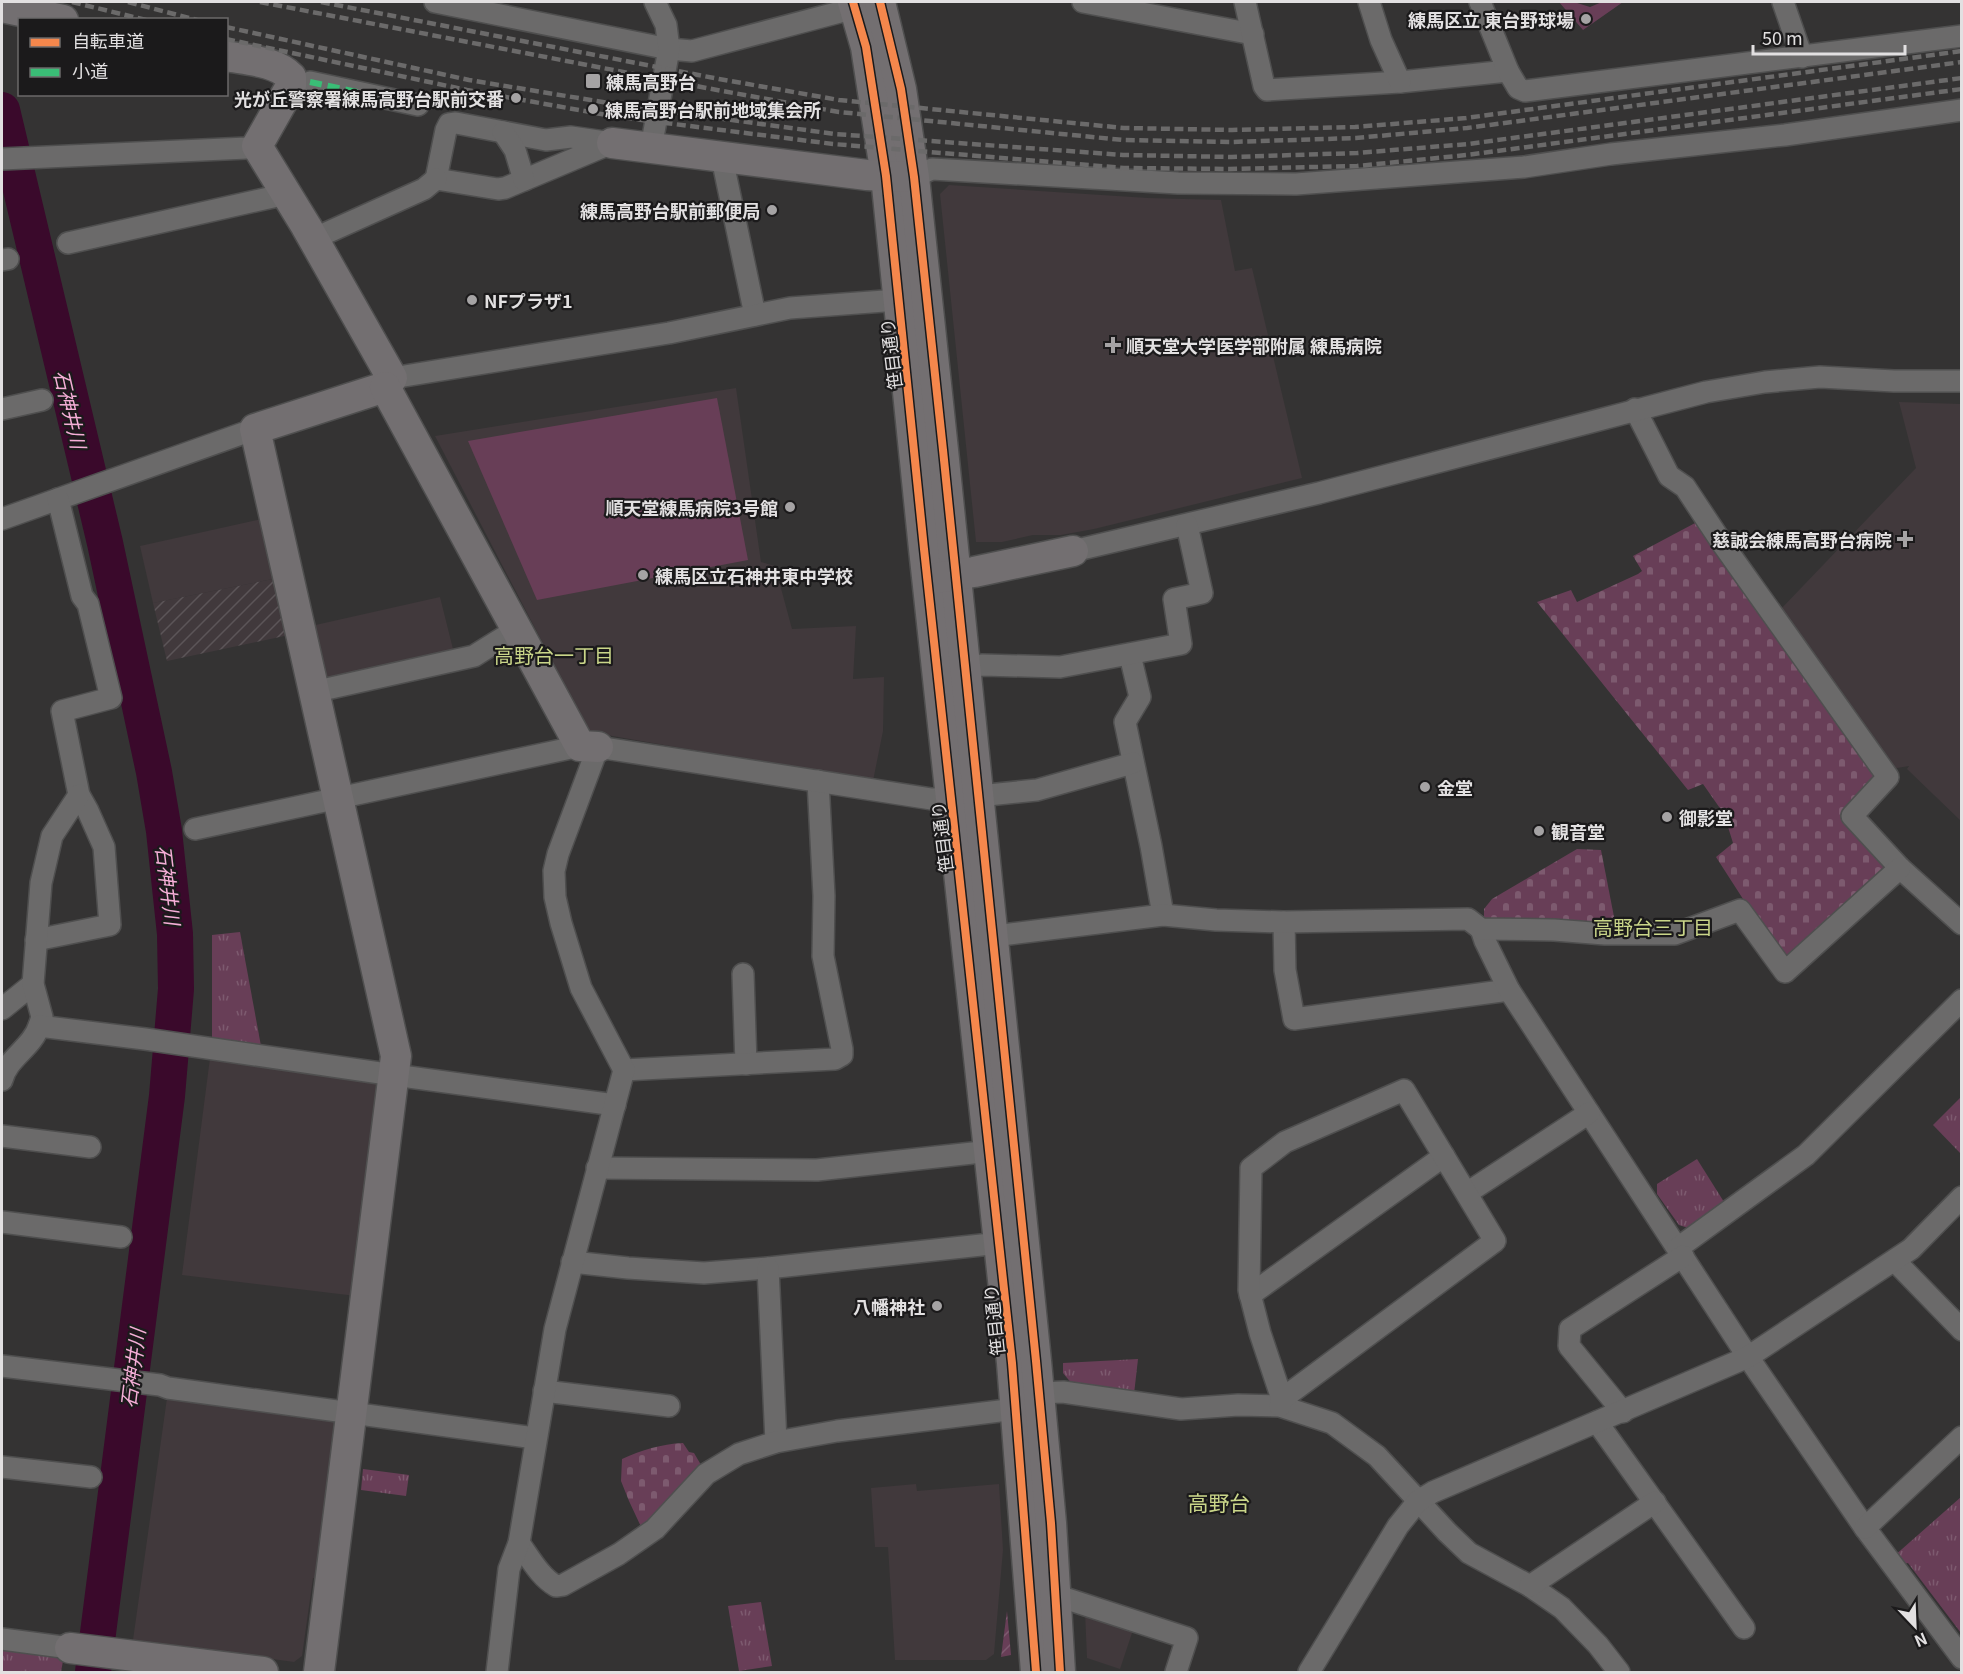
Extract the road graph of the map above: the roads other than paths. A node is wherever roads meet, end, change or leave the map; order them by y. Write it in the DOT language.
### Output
graph roads {
  1 [pos="435,2"];
  2 [pos="655,2"];
  3 [pos="1083,2"];
  4 [pos="1245,2"];
  5 [pos="1369,2"];
  6 [pos="1480,2"];
  7 [pos="1783,2"];
  8 [pos="863,4"];
  9 [pos="4,7"];
  10 [pos="54,18"];
  11 [pos="1253,34"];
  12 [pos="1962,36"];
  13 [pos="669,49"];
  14 [pos="228,56"];
  15 [pos="1802,57"];
  16 [pos="1508,71"];
  17 [pos="310,82"];
  18 [pos="1400,82"];
  19 [pos="418,105"];
  20 [pos="1962,110"];
  21 [pos="503,132"];
  22 [pos="612,143"];
  23 [pos="257,146"];
  24 [pos="651,148"];
  25 [pos="722,158"];
  26 [pos="2,159"];
  27 [pos="900,177"];
  28 [pos="436,179"];
  29 [pos="524,180"];
  30 [pos="286,191"];
  31 [pos="313,239"];
  32 [pos="68,243"];
  33 [pos="898,300"];
  34 [pos="755,315"];
  35 [pos="1962,381"];
  36 [pos="388,382"];
  37 [pos="42,400"];
  38 [pos="2,409"];
  39 [pos="1635,410"];
  40 [pos="255,429"];
  41 [pos="60,497"];
  42 [pos="2,519"];
  43 [pos="1187,525"];
  44 [pos="1073,551"];
  45 [pos="941,577"];
  46 [pos="517,629"];
  47 [pos="1130,655"];
  48 [pos="965,667"];
  49 [pos="313,692"];
  50 [pos="589,747"];
  51 [pos="1133,763"];
  52 [pos="818,781"];
  53 [pos="79,795"];
  54 [pos="964,797"];
  55 [pos="337,799"];
  56 [pos="195,829"];
  57 [pos="1900,868"];
  58 [pos="1163,915"];
  59 [pos="1284,922"];
  60 [pos="1962,924"];
  61 [pos="1481,929"];
  62 [pos="994,936"];
  63 [pos="36,940"];
  64 [pos="743,974"];
  65 [pos="33,984"];
  66 [pos="1509,990"];
  67 [pos="1962,1000"];
  68 [pos="2,1009"];
  69 [pos="39,1026"];
  70 [pos="746,1064"];
  71 [pos="624,1070"];
  72 [pos="2,1073"];
  73 [pos="394,1076"];
  74 [pos="615,1104"];
  75 [pos="1588,1113"];
  76 [pos="2,1136"];
  77 [pos="90,1147"];
  78 [pos="990,1151"];
  79 [pos="1444,1156"];
  80 [pos="597,1168"];
  81 [pos="1467,1193"];
  82 [pos="1962,1197"];
  83 [pos="2,1222"];
  84 [pos="121,1237"];
  85 [pos="1000,1242"];
  86 [pos="1680,1252"];
  87 [pos="1895,1261"];
  88 [pos="572,1262"];
  89 [pos="768,1268"];
  90 [pos="1250,1295"];
  91 [pos="1962,1330"];
  92 [pos="1748,1357"];
  93 [pos="2,1366"];
  94 [pos="544,1391"];
  95 [pos="1027,1401"];
  96 [pos="1281,1402"];
  97 [pos="669,1406"];
  98 [pos="1623,1412"];
  99 [pos="352,1413"];
  100 [pos="1597,1422"];
  101 [pos="1962,1437"];
  102 [pos="535,1438"];
  103 [pos="776,1442"];
  104 [pos="2,1467"];
  105 [pos="91,1477"];
  106 [pos="1418,1501"];
  107 [pos="1655,1502"];
  108 [pos="1864,1528"];
  109 [pos="519,1543"];
  110 [pos="1530,1586"];
  111 [pos="1055,1595"];
  112 [pos="1744,1628"];
  113 [pos="2,1639"];
  114 [pos="71,1648"];
  115 [pos="1962,1658"];
  116 [pos="263,1672"];
  117 [pos="320,1672"];
  118 [pos="497,1672"];
  119 [pos="1023,1672"];
  120 [pos="1048,1672"];
  121 [pos="1176,1672"];
  122 [pos="1309,1672"];
  123 [pos="1619,1672"];
  1 -- 13 [label="street"];
  2 -- 13 [label="street"];
  3 -- 11 [label="street"];
  4 -- 11 [label="street"];
  5 -- 18 [label="street"];
  6 -- 16 [label="street"];
  7 -- 15 [label="street"];
  8 -- 13 [label="street"];
  8 -- 27 [label="main road, 笹目通り"];
  9 -- 10 [label="main road"];
  11 -- 18 [label="street"];
  12 -- 15 [label="street"];
  13 -- 24 [label="street"];
  14 -- 23 [label="main road"];
  15 -- 16 [label="street"];
  16 -- 18 [label="street"];
  17 -- 19 [label="street"];
  20 -- 27 [label="street"];
  21 -- 22 [label="street"];
  21 -- 28 [label="street"];
  21 -- 29 [label="street"];
  22 -- 24 [label="main road"];
  22 -- 29 [label="street"];
  23 -- 26 [label="street"];
  23 -- 30 [label="main road"];
  24 -- 25 [label="main road"];
  25 -- 27 [label="main road"];
  25 -- 34 [label="street"];
  27 -- 33 [label="main road, 笹目通り"];
  27 -- 45 [label="main road, 笹目通り"];
  28 -- 29 [label="street"];
  28 -- 31 [label="street"];
  30 -- 31 [label="main road"];
  30 -- 32 [label="street"];
  31 -- 36 [label="main road"];
  33 -- 34 [label="street"];
  33 -- 45 [label="main road, 笹目通り"];
  34 -- 36 [label="street"];
  35 -- 39 [label="street"];
  36 -- 40 [label="main road"];
  36 -- 46 [label="main road"];
  37 -- 38 [label="street"];
  39 -- 43 [label="street"];
  39 -- 57 [label="street"];
  40 -- 41 [label="street"];
  40 -- 49 [label="main road"];
  41 -- 42 [label="street"];
  41 -- 53 [label="street"];
  43 -- 44 [label="street"];
  43 -- 47 [label="street"];
  44 -- 45 [label="main road"];
  45 -- 48 [label="main road, 笹目通り"];
  45 -- 54 [label="main road, 笹目通り"];
  46 -- 49 [label="street"];
  46 -- 50 [label="main road"];
  47 -- 48 [label="street"];
  47 -- 51 [label="street"];
  48 -- 54 [label="main road, 笹目通り"];
  49 -- 55 [label="main road"];
  50 -- 52 [label="street"];
  50 -- 55 [label="street"];
  50 -- 71 [label="street"];
  51 -- 54 [label="street"];
  51 -- 58 [label="street"];
  52 -- 54 [label="street"];
  52 -- 70 [label="street"];
  53 -- 63 [label="street"];
  53 -- 63 [label="street"];
  54 -- 62 [label="main road, 笹目通り"];
  54 -- 78 [label="main road, 笹目通り"];
  55 -- 56 [label="street"];
  55 -- 73 [label="main road"];
  57 -- 60 [label="street"];
  57 -- 61 [label="street"];
  58 -- 59 [label="street"];
  58 -- 62 [label="street"];
  59 -- 61 [label="street"];
  59 -- 66 [label="street"];
  61 -- 66 [label="street"];
  62 -- 95 [label="main road, 笹目通り"];
  63 -- 65 [label="street"];
  64 -- 70 [label="street"];
  65 -- 68 [label="street"];
  65 -- 69 [label="street"];
  66 -- 75 [label="street"];
  67 -- 86 [label="street"];
  69 -- 72 [label="street"];
  69 -- 73 [label="street"];
  70 -- 71 [label="street"];
  71 -- 74 [label="street"];
  73 -- 74 [label="street"];
  73 -- 99 [label="main road"];
  74 -- 80 [label="street"];
  75 -- 81 [label="street"];
  75 -- 86 [label="street"];
  76 -- 77 [label="street"];
  78 -- 80 [label="street"];
  78 -- 85 [label="main road, 笹目通り"];
  79 -- 81 [label="street"];
  79 -- 90 [label="street"];
  79 -- 90 [label="street"];
  80 -- 88 [label="street"];
  81 -- 96 [label="street"];
  82 -- 87 [label="street"];
  83 -- 84 [label="street"];
  85 -- 89 [label="street"];
  85 -- 95 [label="main road, 笹目通り"];
  86 -- 92 [label="street"];
  86 -- 98 [label="street"];
  87 -- 91 [label="street"];
  87 -- 92 [label="street"];
  88 -- 89 [label="street"];
  88 -- 94 [label="street"];
  89 -- 103 [label="street"];
  90 -- 96 [label="street"];
  92 -- 98 [label="street"];
  92 -- 108 [label="street"];
  93 -- 99 [label="street"];
  94 -- 97 [label="street"];
  94 -- 102 [label="street"];
  95 -- 96 [label="street"];
  95 -- 103 [label="street"];
  95 -- 111 [label="main road, 笹目通り"];
  95 -- 120 [label="main road, 笹目通り"];
  96 -- 106 [label="street"];
  98 -- 100 [label="street"];
  99 -- 102 [label="street"];
  99 -- 117 [label="main road"];
  100 -- 106 [label="street"];
  100 -- 107 [label="street"];
  101 -- 108 [label="street"];
  102 -- 109 [label="street"];
  103 -- 109 [label="street"];
  104 -- 105 [label="street"];
  106 -- 110 [label="street"];
  106 -- 122 [label="street"];
  107 -- 110 [label="street"];
  107 -- 112 [label="street"];
  108 -- 115 [label="street"];
  109 -- 118 [label="street"];
  110 -- 123 [label="street"];
  111 -- 120 [label="main road, 笹目通り"];
  111 -- 121 [label="street"];
  113 -- 114 [label="street"];
  114 -- 116 [label="main road"];
  119 -- 120 [label="main road"];
}
